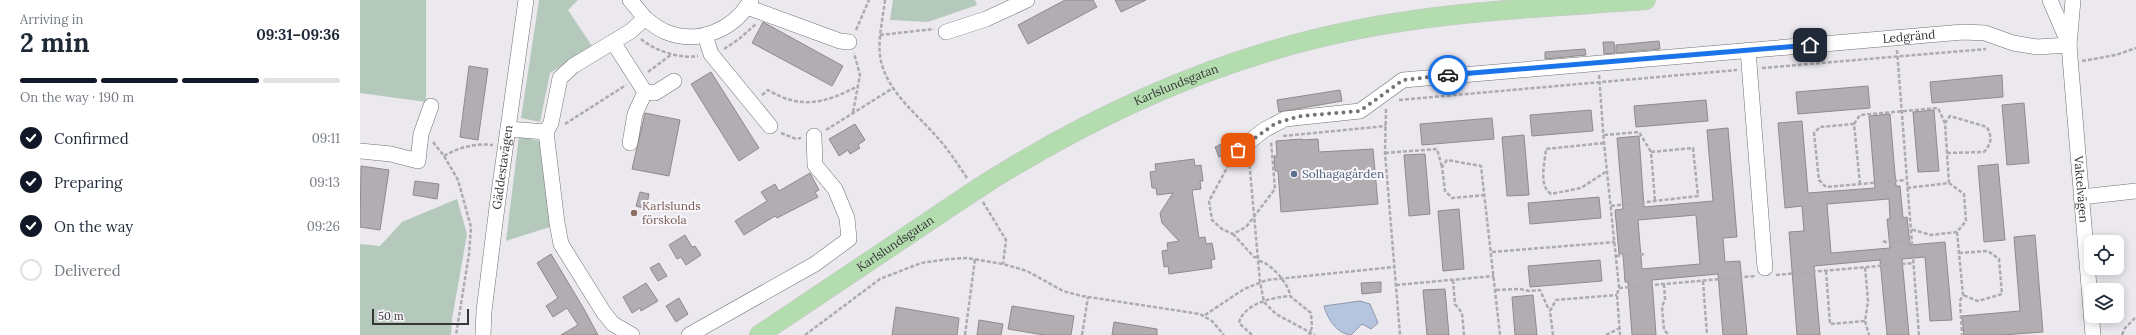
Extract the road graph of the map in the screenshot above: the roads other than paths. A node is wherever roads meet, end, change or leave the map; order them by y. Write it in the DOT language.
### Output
graph roads {
  1 [pos="526,0"];
  2 [pos="630,0"];
  3 [pos="1027,0"];
  4 [pos="1646,0"];
  5 [pos="2050,0"];
  6 [pos="2073,0"];
  7 [pos="749,4"];
  8 [pos="645,18"];
  9 [pos="946,32"];
  10 [pos="705,35"];
  11 [pos="612,42"];
  12 [pos="849,42"];
  13 [pos="2069,44"];
  14 [pos="1748,50"];
  15 [pos="674,81"];
  16 [pos="645,92"];
  17 [pos="431,106"];
  18 [pos="770,126"];
  19 [pos="508,129"];
  20 [pos="546,132"];
  21 [pos="814,136"];
  22 [pos="630,143"];
  23 [pos="1240,149"];
  24 [pos="360,151"];
  25 [pos="2136,191"];
  26 [pos="2081,197"];
  27 [pos="1765,268"];
  28 [pos="761,333"];
  29 [pos="483,335"];
  30 [pos="632,335"];
  31 [pos="689,335"];
  32 [pos="2093,335"];
  1 -- 19 [label="street, Gäddestavägen"];
  2 -- 8 [label="street"];
  3 -- 9 [label="street"];
  4 -- 28 [label="main road, Karlslundsgatan"];
  5 -- 13 [label="street, Vaktelvägen"];
  6 -- 13 [label="street, Vaktelvägen"];
  7 -- 10 [label="street"];
  7 -- 12 [label="street"];
  8 -- 10 [label="street"];
  8 -- 11 [label="street"];
  10 -- 18 [label="street"];
  11 -- 16 [label="street"];
  11 -- 20 [label="street"];
  13 -- 14 [label="street, Ledgränd"];
  13 -- 26 [label="street, Vaktelvägen"];
  14 -- 23 [label="street, Ledgränd"];
  14 -- 27 [label="street"];
  15 -- 16 [label="street"];
  16 -- 22 [label="street"];
  17 -- 24 [label="street"];
  19 -- 20 [label="street"];
  19 -- 29 [label="street, Gäddestavägen"];
  20 -- 30 [label="street"];
  21 -- 31 [label="street"];
  25 -- 26 [label="street"];
  26 -- 32 [label="street, Vaktelvägen"];
}
